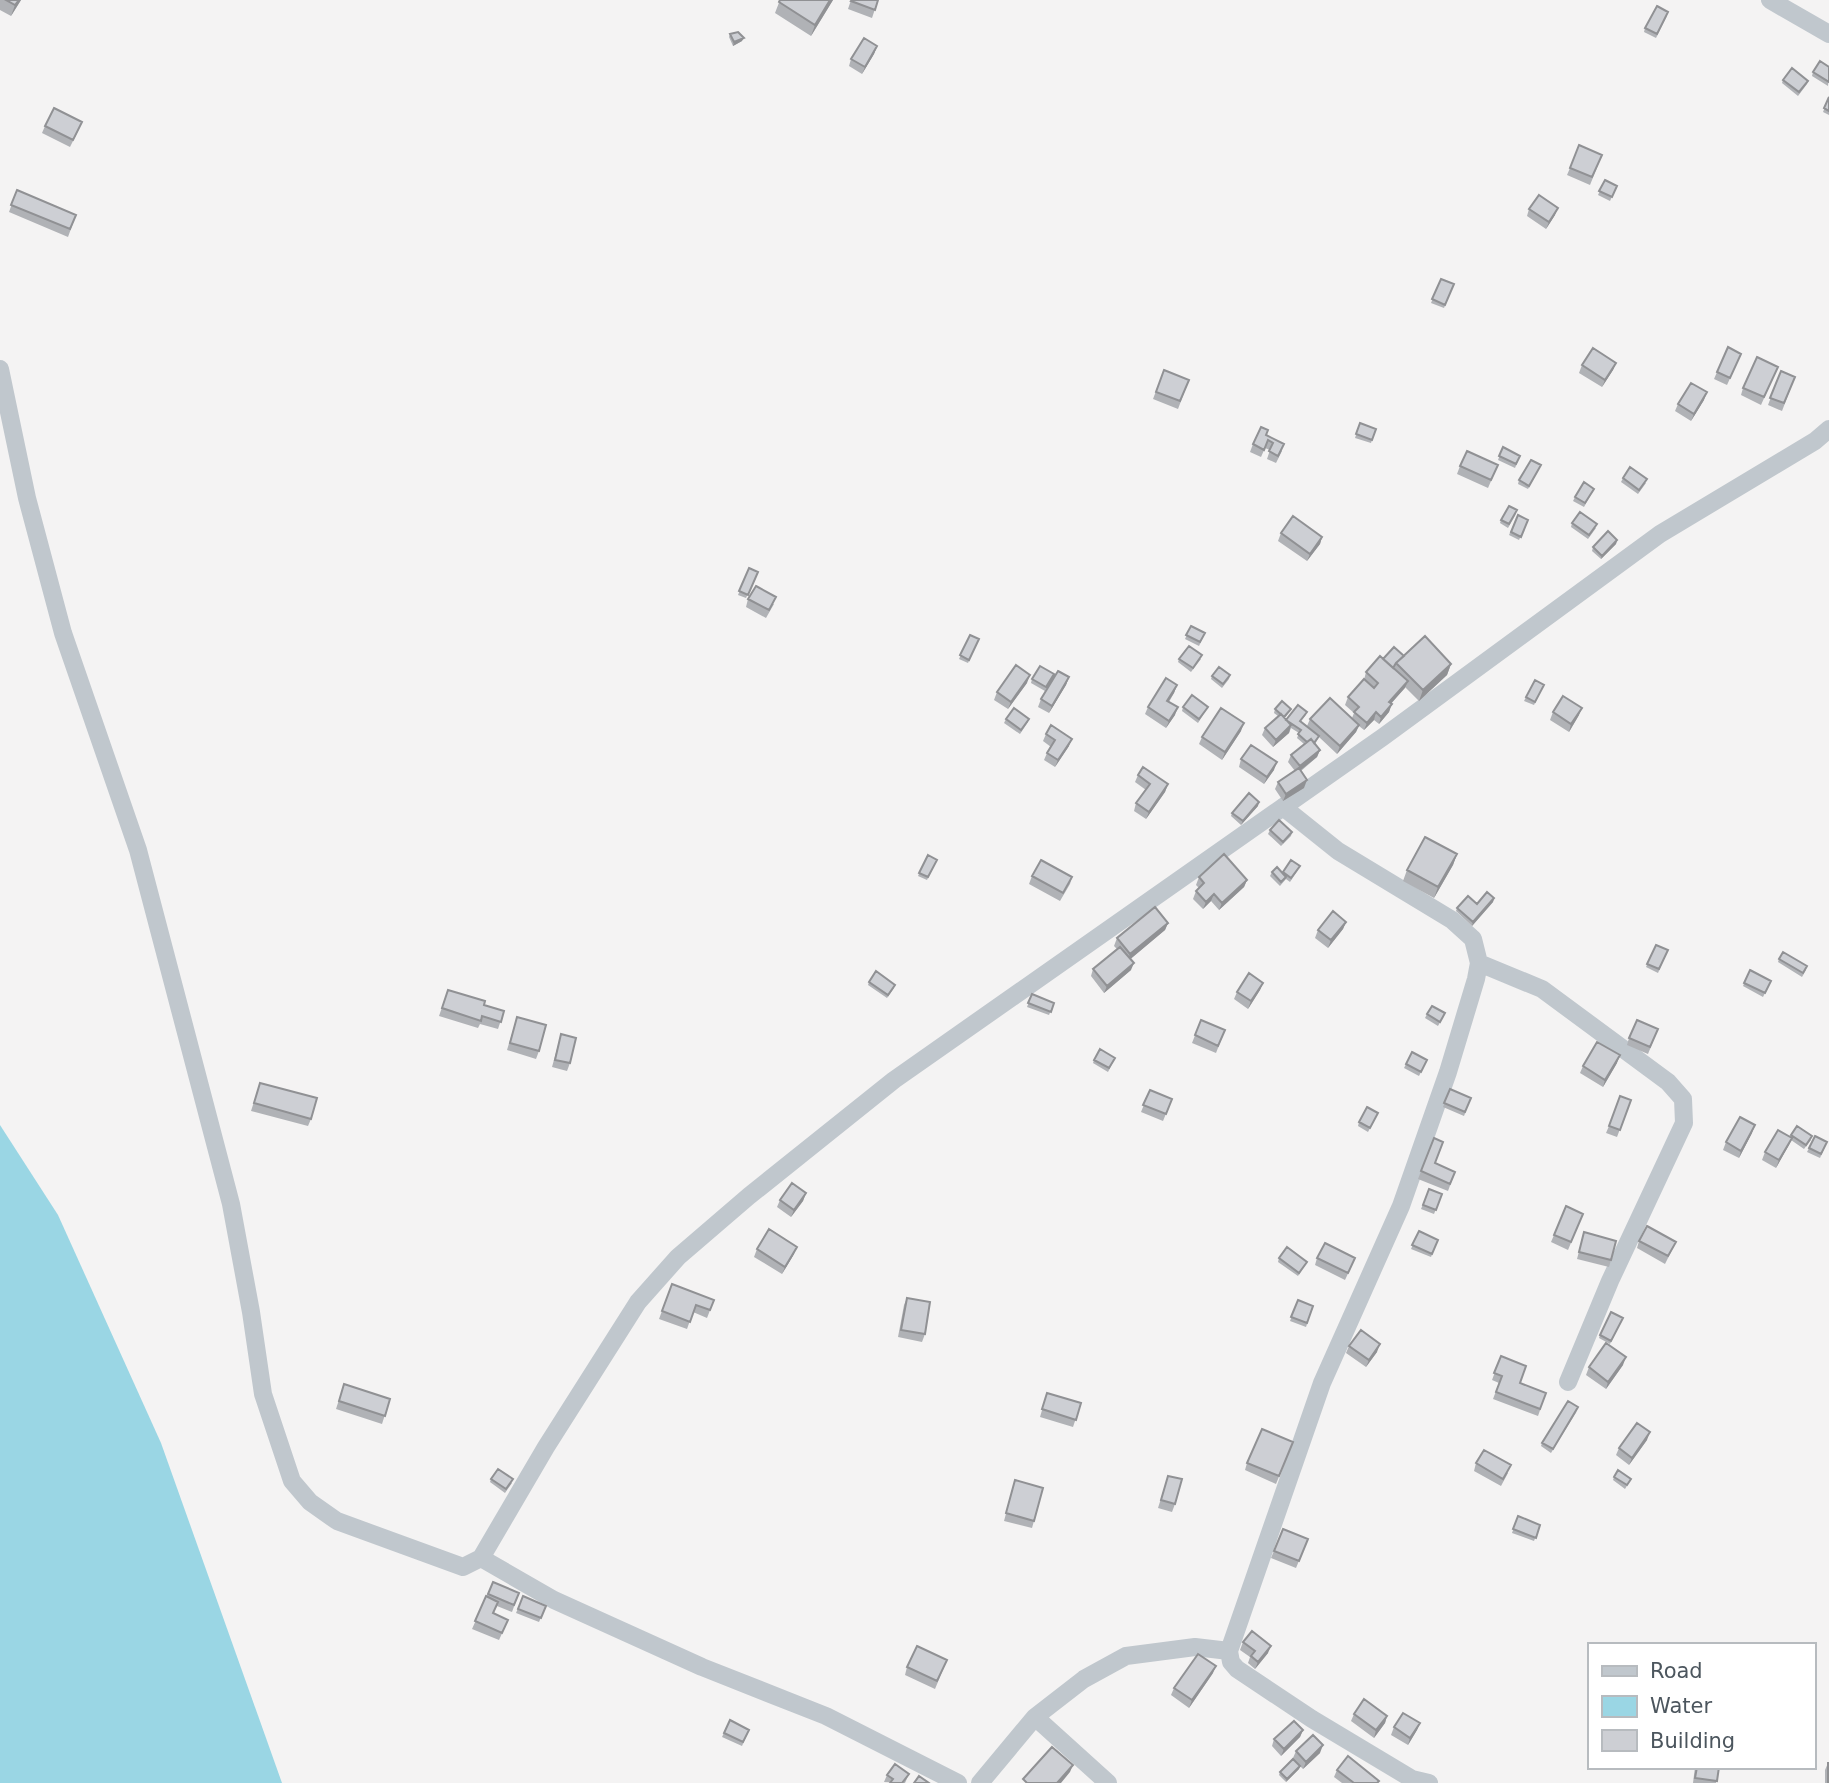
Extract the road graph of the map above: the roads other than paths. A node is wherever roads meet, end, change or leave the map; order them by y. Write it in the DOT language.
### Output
graph roads {
  1 [pos="1770,0"];
  2 [pos="1829,34"];
  3 [pos="0,369"];
  4 [pos="1829,429"];
  5 [pos="1283,807"];
  6 [pos="1479,963"];
  7 [pos="1568,1382"];
  8 [pos="481,1558"];
  9 [pos="1229,1651"];
  10 [pos="1035,1717"];
  11 [pos="958,1783"];
  12 [pos="979,1783"];
  13 [pos="1108,1783"];
  14 [pos="1424,1783"];
  1 -- 2 [label="street"];
  3 -- 8 [label="street"];
  4 -- 5 [label="street"];
  5 -- 6 [label="street"];
  5 -- 8 [label="street"];
  6 -- 7 [label="street"];
  6 -- 9 [label="street"];
  8 -- 11 [label="street"];
  9 -- 10 [label="street"];
  9 -- 14 [label="street"];
  10 -- 12 [label="street"];
  10 -- 13 [label="street"];
}
